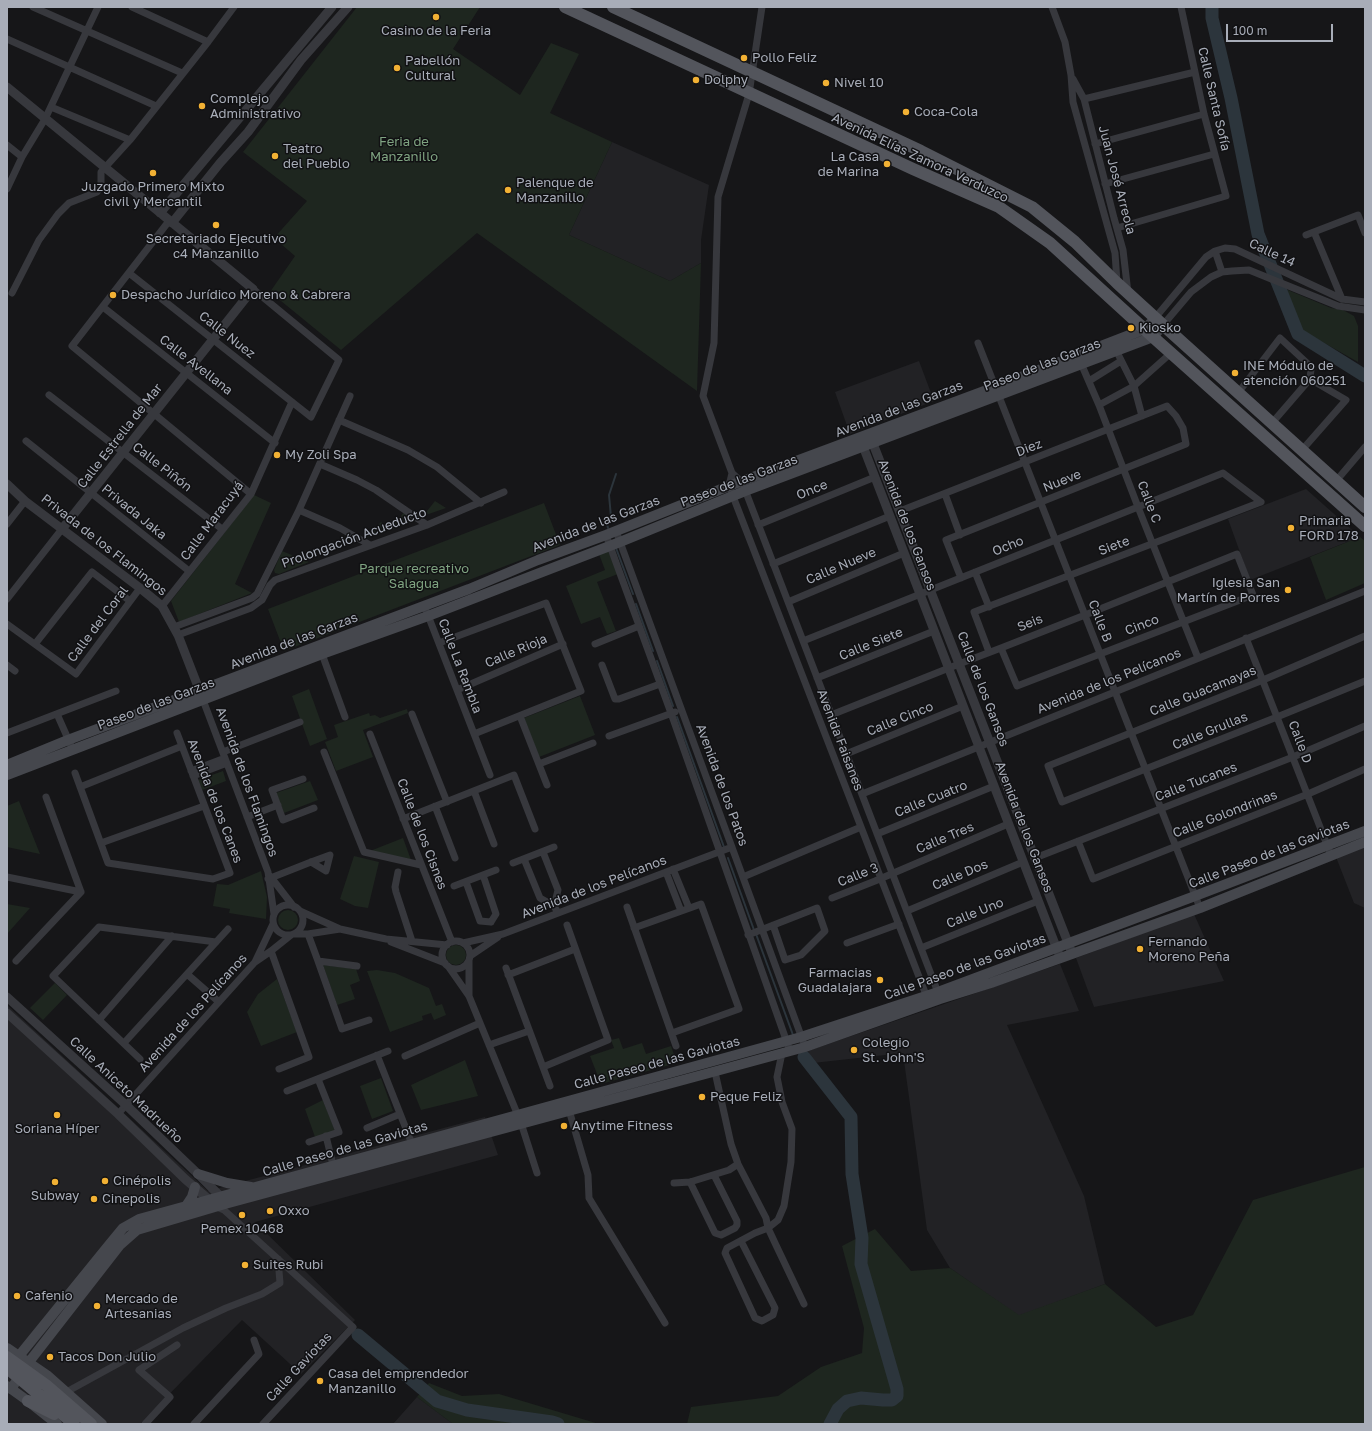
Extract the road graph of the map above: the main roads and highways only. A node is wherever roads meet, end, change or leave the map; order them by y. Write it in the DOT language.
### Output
graph roads {
  1 [pos="565,7"];
  2 [pos="613,7"];
  3 [pos="1159,322"];
  4 [pos="1149,333"];
  5 [pos="1079,360"];
  6 [pos="731,491"];
  7 [pos="1365,507"];
  8 [pos="1365,526"];
  9 [pos="201,695"];
  10 [pos="7,766"];
  11 [pos="7,775"];
  12 [pos="1365,831"];
  13 [pos="1365,842"];
  14 [pos="1070,948"];
  15 [pos="939,996"];
  16 [pos="928,1000"];
  17 [pos="519,1119"];
  18 [pos="334,1170"];
  19 [pos="198,1174"];
  20 [pos="195,1187"];
  21 [pos="255,1188"];
  22 [pos="219,1203"];
  23 [pos="186,1206"];
  24 [pos="7,1348"];
  25 [pos="15,1366"];
  26 [pos="9,1388"];
  27 [pos="28,1401"];
  28 [pos="73,1423"];
  29 [pos="57,1424"];
  30 [pos="91,1424"];
  31 [pos="102,1424"];
  1 -- 4 [label="main road, Avenida Elías Zamora Verduzco"];
  2 -- 3 [label="main road, Avenida Elías Zamora Verduzco"];
  3 -- 4 [label="main road, Paseo de las Garzas"];
  3 -- 7 [label="main road, Avenida Elías Zamora Verduzco"];
  4 -- 5 [label="main road, Avenida de las Garzas"];
  4 -- 5 [label="main road, Paseo de las Garzas"];
  4 -- 8 [label="main road, Avenida Elías Zamora Verduzco"];
  5 -- 6 [label="main road, Avenida de las Garzas"];
  6 -- 9 [label="main road, Avenida de las Garzas"];
  6 -- 9 [label="main road, Paseo de las Garzas"];
  9 -- 10 [label="main road, Avenida de las Garzas"];
  9 -- 11 [label="main road, Paseo de las Garzas"];
  12 -- 14 [label="main road, Calle Paseo de las Gaviotas"];
  13 -- 14 [label="main road, Calle Paseo de las Gaviotas"];
  14 -- 15 [label="main road, Calle Paseo de las Gaviotas"];
  14 -- 15 [label="main road, Calle Paseo de las Gaviotas"];
  15 -- 16 [label="main road, Calle Paseo de las Gaviotas"];
  16 -- 17 [label="main road, Calle Paseo de las Gaviotas"];
  16 -- 17 [label="main road, Calle Paseo de las Gaviotas"];
  17 -- 18 [label="main road, Calle Paseo de las Gaviotas"];
  17 -- 18 [label="main road, Calle Paseo de las Gaviotas"];
  18 -- 21 [label="main road, Calle Paseo de las Gaviotas"];
  18 -- 22 [label="main road, Calle Paseo de las Gaviotas"];
  19 -- 21 [label="main road"];
  20 -- 23 [label="main road"];
  21 -- 22 [label="main road, Calle Paseo de las Gaviotas"];
  22 -- 23 [label="main road, Calle Paseo de las Gaviotas"];
  22 -- 25 [label="main road, Calle Paseo de las Gaviotas"];
  23 -- 25 [label="main road, Calle Paseo de las Gaviotas"];
  24 -- 25 [label="main road"];
  25 -- 26 [label="main road, Calle Paseo de las Gaviotas"];
  25 -- 28 [label="main road"];
  25 -- 30 [label="main road"];
  25 -- 31 [label="main road"];
  26 -- 27 [label="main road"];
  27 -- 28 [label="main road"];
  27 -- 29 [label="main road"];
}
